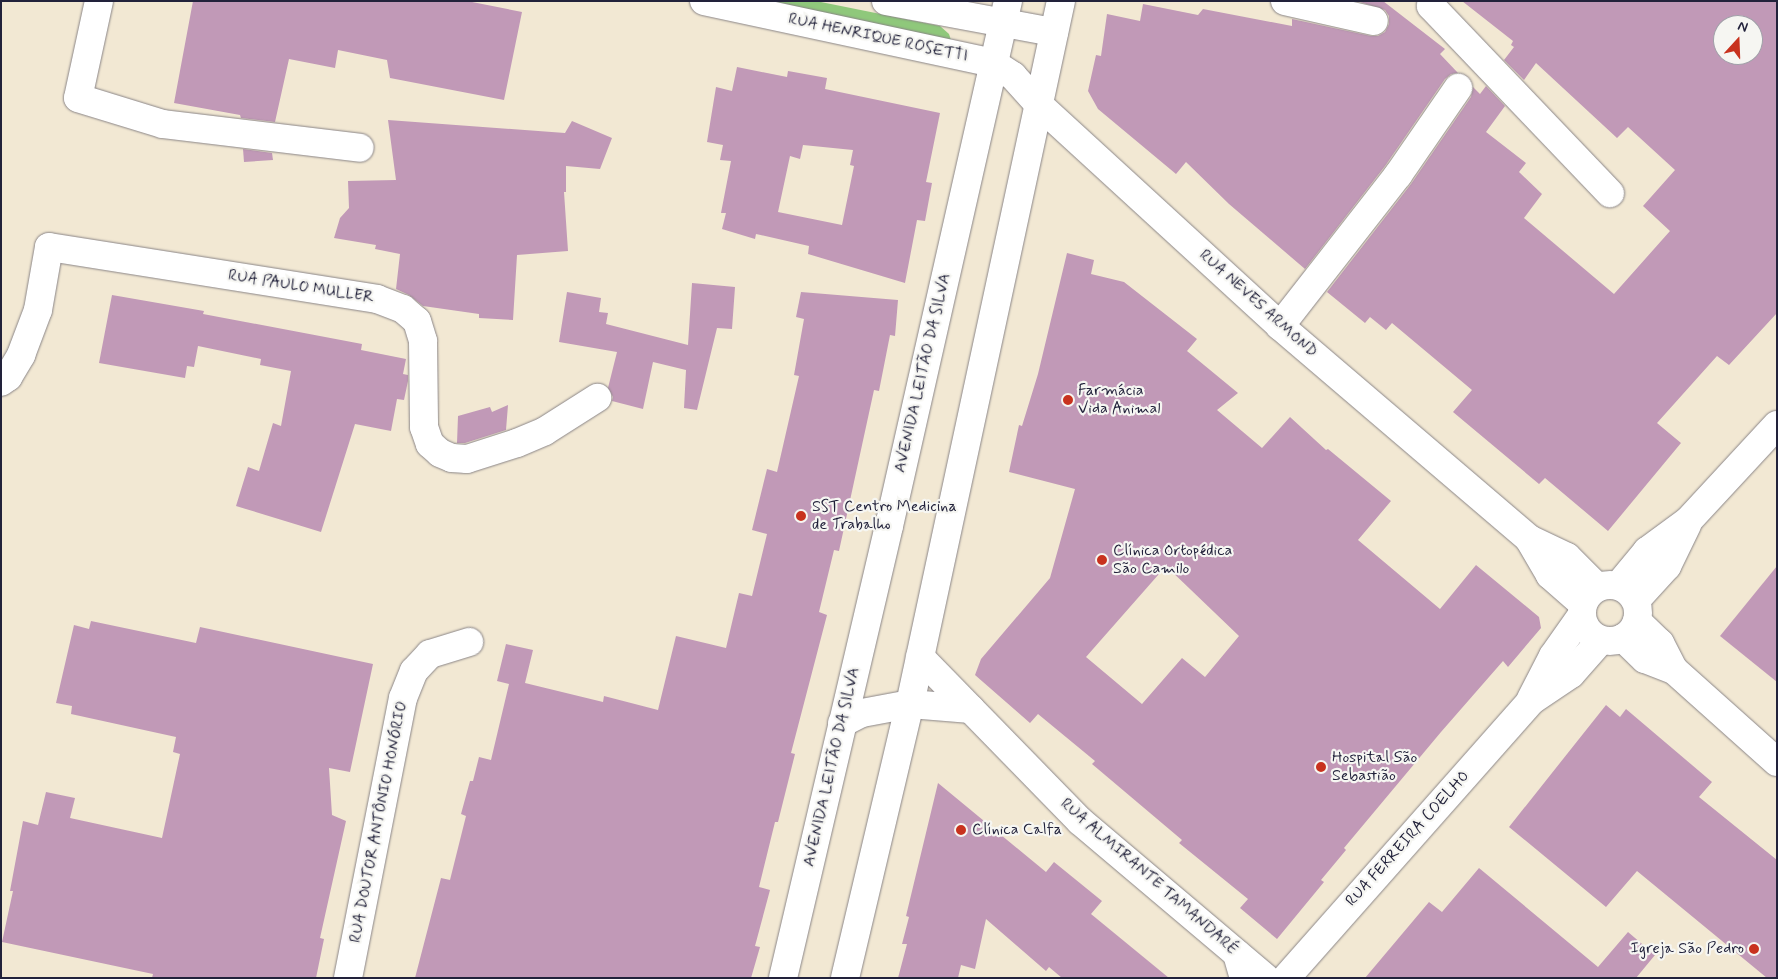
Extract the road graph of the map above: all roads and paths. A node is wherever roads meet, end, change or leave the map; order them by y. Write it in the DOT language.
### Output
graph roads {
  1 [pos="99,1"];
  2 [pos="704,1"];
  3 [pos="886,1"];
  4 [pos="1061,1"];
  5 [pos="1285,1"];
  6 [pos="1432,1"];
  7 [pos="934,8"];
  8 [pos="1005,12"];
  9 [pos="1374,21"];
  10 [pos="1054,32"];
  11 [pos="993,63"];
  12 [pos="1458,88"];
  13 [pos="1038,104"];
  14 [pos="360,148"];
  15 [pos="1610,193"];
  16 [pos="1280,326"];
  17 [pos="1,382"];
  18 [pos="597,398"];
  19 [pos="1777,425"];
  20 [pos="1610,611"];
  21 [pos="469,642"];
  22 [pos="920,657"];
  23 [pos="910,704"];
  24 [pos="971,709"];
  25 [pos="842,723"];
  26 [pos="1777,762"];
  27 [pos="1241,966"];
  28 [pos="348,978"];
  29 [pos="783,978"];
  30 [pos="845,978"];
  31 [pos="1266,978"];
  32 [pos="1286,978"];
  1 -- 14 [label="street"];
  2 -- 11 [label="street, RUA HENRIQUE ROSETTI"];
  3 -- 7 [label="street"];
  4 -- 10 [label="street"];
  5 -- 9 [label="street"];
  6 -- 15 [label="street"];
  7 -- 8 [label="street"];
  8 -- 10 [label="street"];
  8 -- 11 [label="street, AVENIDA LEITÃO DA SILVA"];
  10 -- 13 [label="street"];
  11 -- 13 [label="street, RUA NEVES ARMOND"];
  11 -- 25 [label="street, AVENIDA LEITÃO DA SILVA"];
  12 -- 16 [label="street"];
  13 -- 16 [label="street, RUA NEVES ARMOND"];
  13 -- 22 [label="street"];
  16 -- 20 [label="street, RUA NEVES ARMOND"];
  17 -- 18 [label="street, RUA PAULO MULLER"];
  19 -- 20 [label="street, RUA FERREIRA COELHO"];
  20 -- 26 [label="street, RUA NEVES ARMOND"];
  20 -- 32 [label="street, RUA FERREIRA COELHO"];
  21 -- 28 [label="street, RUA DOUTOR ANTÔNIO HONÓRIO"];
  22 -- 23 [label="street"];
  22 -- 24 [label="street, RUA ALMIRANTE TAMANDARÉ"];
  23 -- 24 [label="street"];
  23 -- 25 [label="street"];
  23 -- 30 [label="street"];
  24 -- 27 [label="street, RUA ALMIRANTE TAMANDARÉ"];
  25 -- 29 [label="street, AVENIDA LEITÃO DA SILVA"];
  27 -- 31 [label="street, RUA ALMIRANTE TAMANDARÉ"];
}
